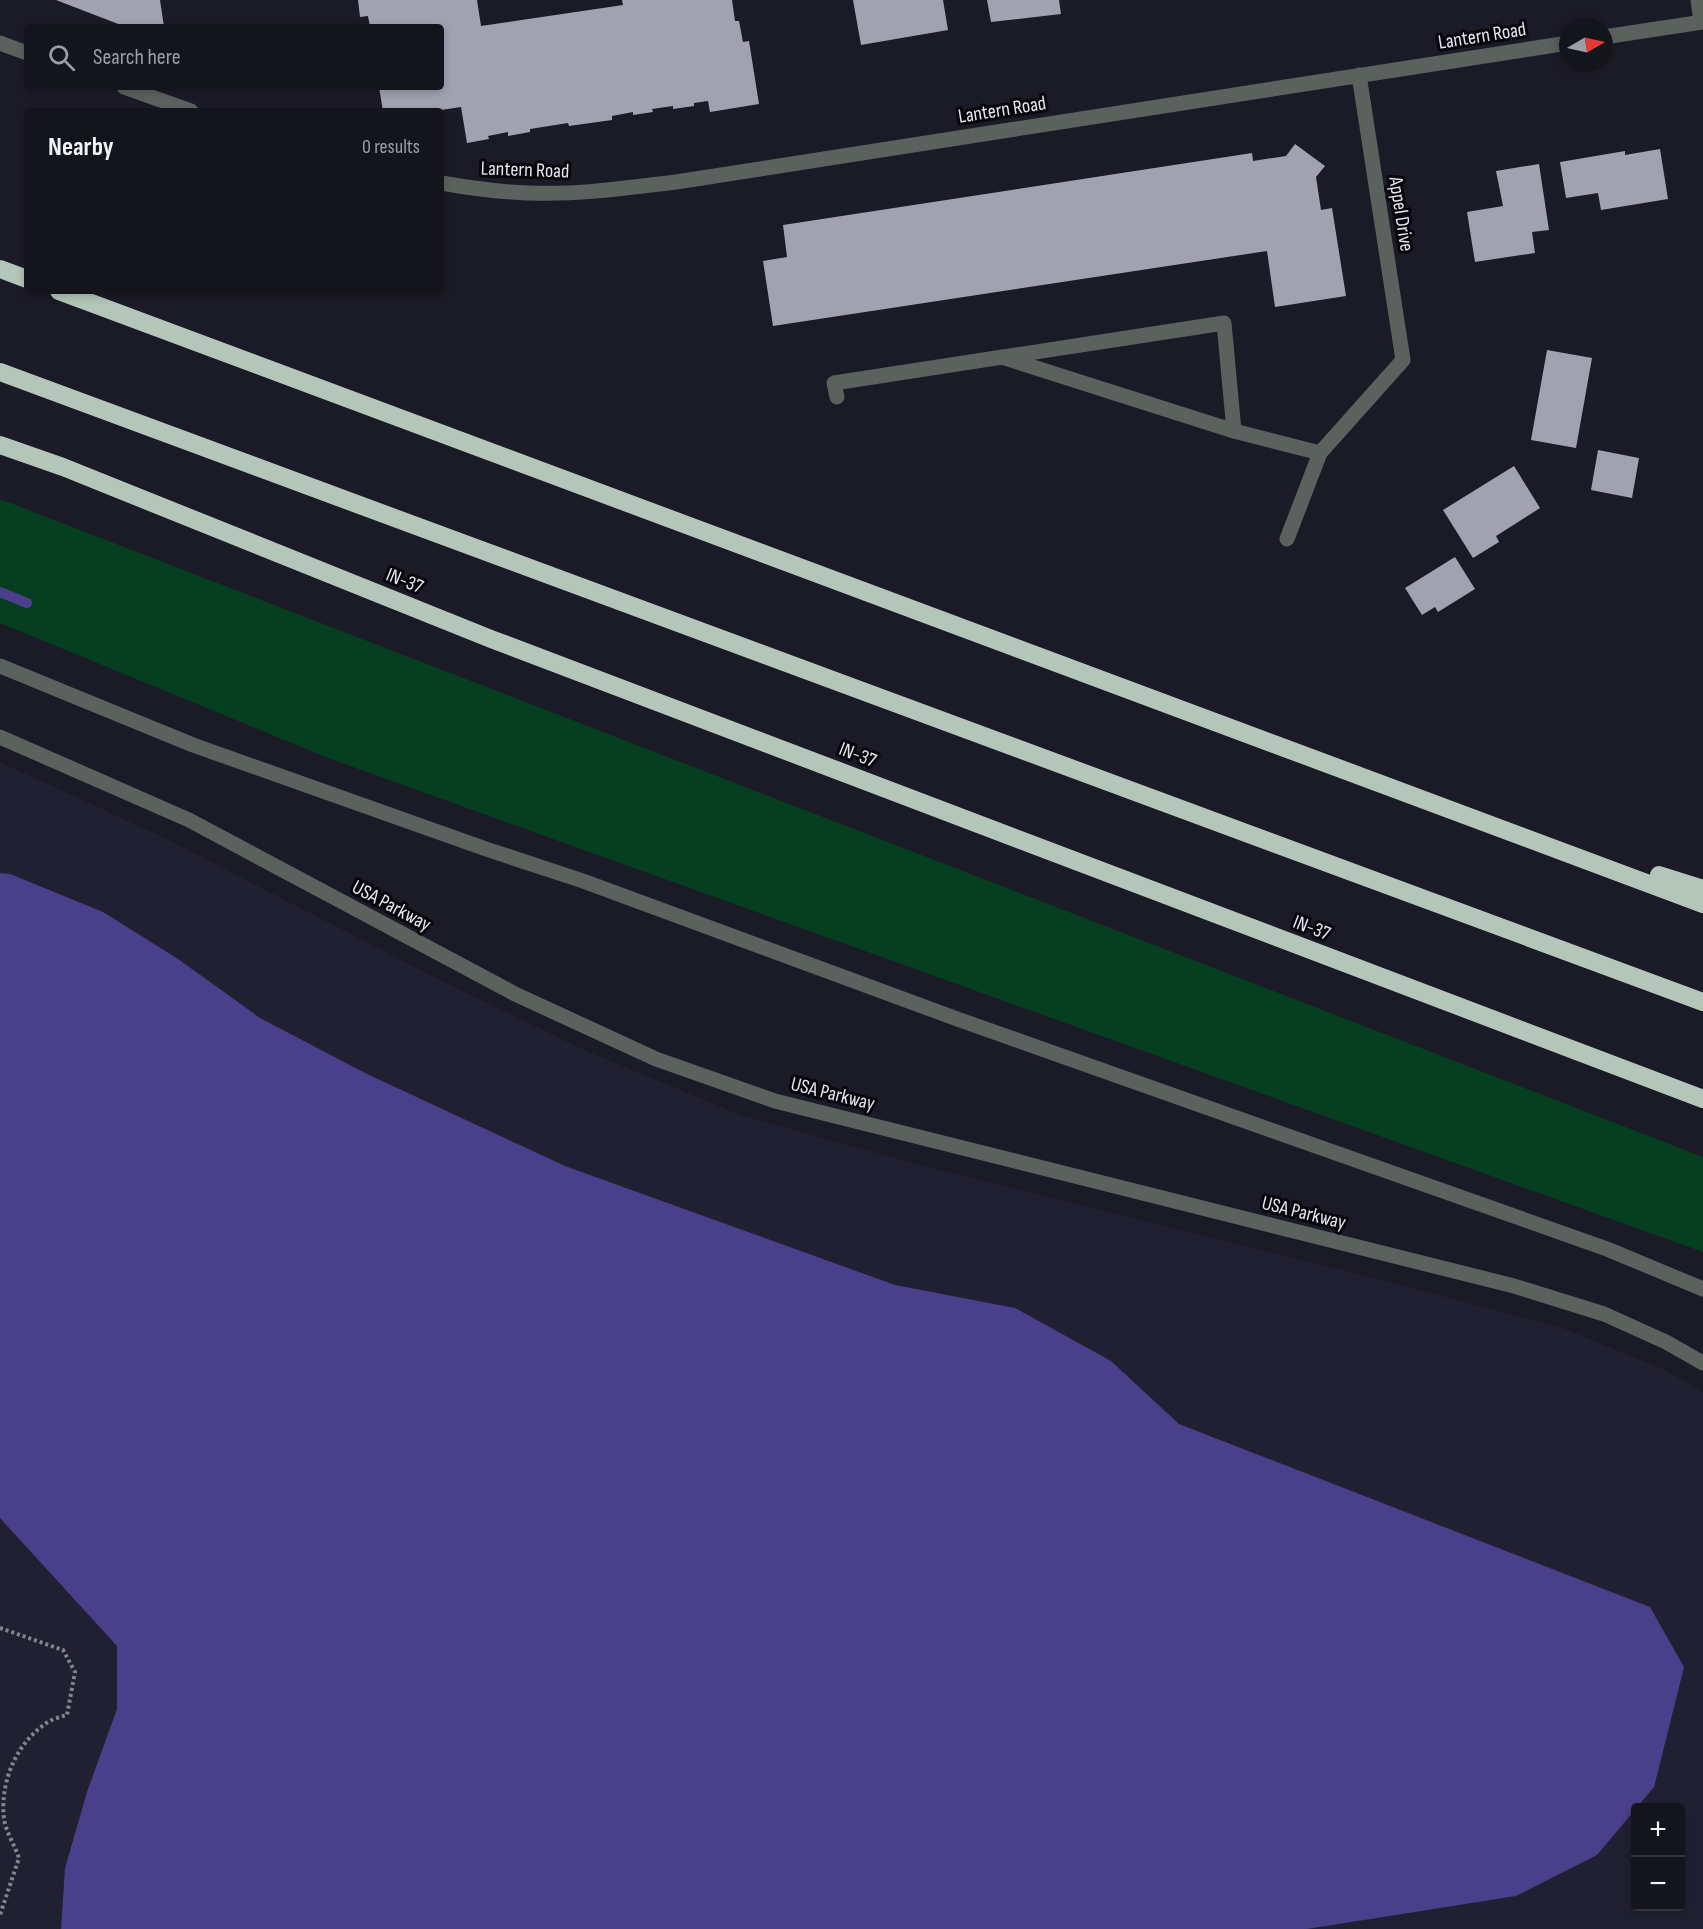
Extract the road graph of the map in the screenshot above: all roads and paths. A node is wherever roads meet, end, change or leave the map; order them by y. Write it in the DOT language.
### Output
graph roads {
  1 [pos="1698,0"];
  2 [pos="1702,22"];
  3 [pos="1613,36"];
  4 [pos="0,43"];
  5 [pos="1559,44"];
  6 [pos="24,52"];
  7 [pos="1359,75"];
  8 [pos="132,90"];
  9 [pos="182,108"];
  10 [pos="444,184"];
  11 [pos="0,269"];
  12 [pos="24,278"];
  13 [pos="67,294"];
  14 [pos="1002,357"];
  15 [pos="0,372"];
  16 [pos="837,398"];
  17 [pos="1234,431"];
  18 [pos="0,445"];
  19 [pos="1320,453"];
  20 [pos="1287,539"];
  21 [pos="0,666"];
  22 [pos="0,737"];
  23 [pos="1480,820"];
  24 [pos="1703,889"];
  25 [pos="1703,904"];
  26 [pos="1703,1002"];
  27 [pos="1703,1099"];
  28 [pos="1703,1289"];
  29 [pos="1703,1363"];
  30 [pos="0,1628"];
  31 [pos="0,1915"];
  1 -- 2 [label="street"];
  2 -- 3 [label="street"];
  4 -- 6 [label="street"];
  5 -- 7 [label="street, Lantern Road"];
  7 -- 10 [label="street, Lantern Road"];
  7 -- 19 [label="street, Appel Drive"];
  8 -- 9 [label="street"];
  11 -- 12 [label="highway"];
  13 -- 23 [label="highway"];
  14 -- 16 [label="street"];
  14 -- 17 [label="street"];
  14 -- 17 [label="street"];
  15 -- 26 [label="highway"];
  17 -- 19 [label="street"];
  18 -- 27 [label="highway, IN-37"];
  19 -- 20 [label="street"];
  21 -- 28 [label="street"];
  22 -- 29 [label="street, USA Parkway"];
  23 -- 24 [label="highway"];
  23 -- 25 [label="highway"];
  30 -- 31 [label="path"];
}
